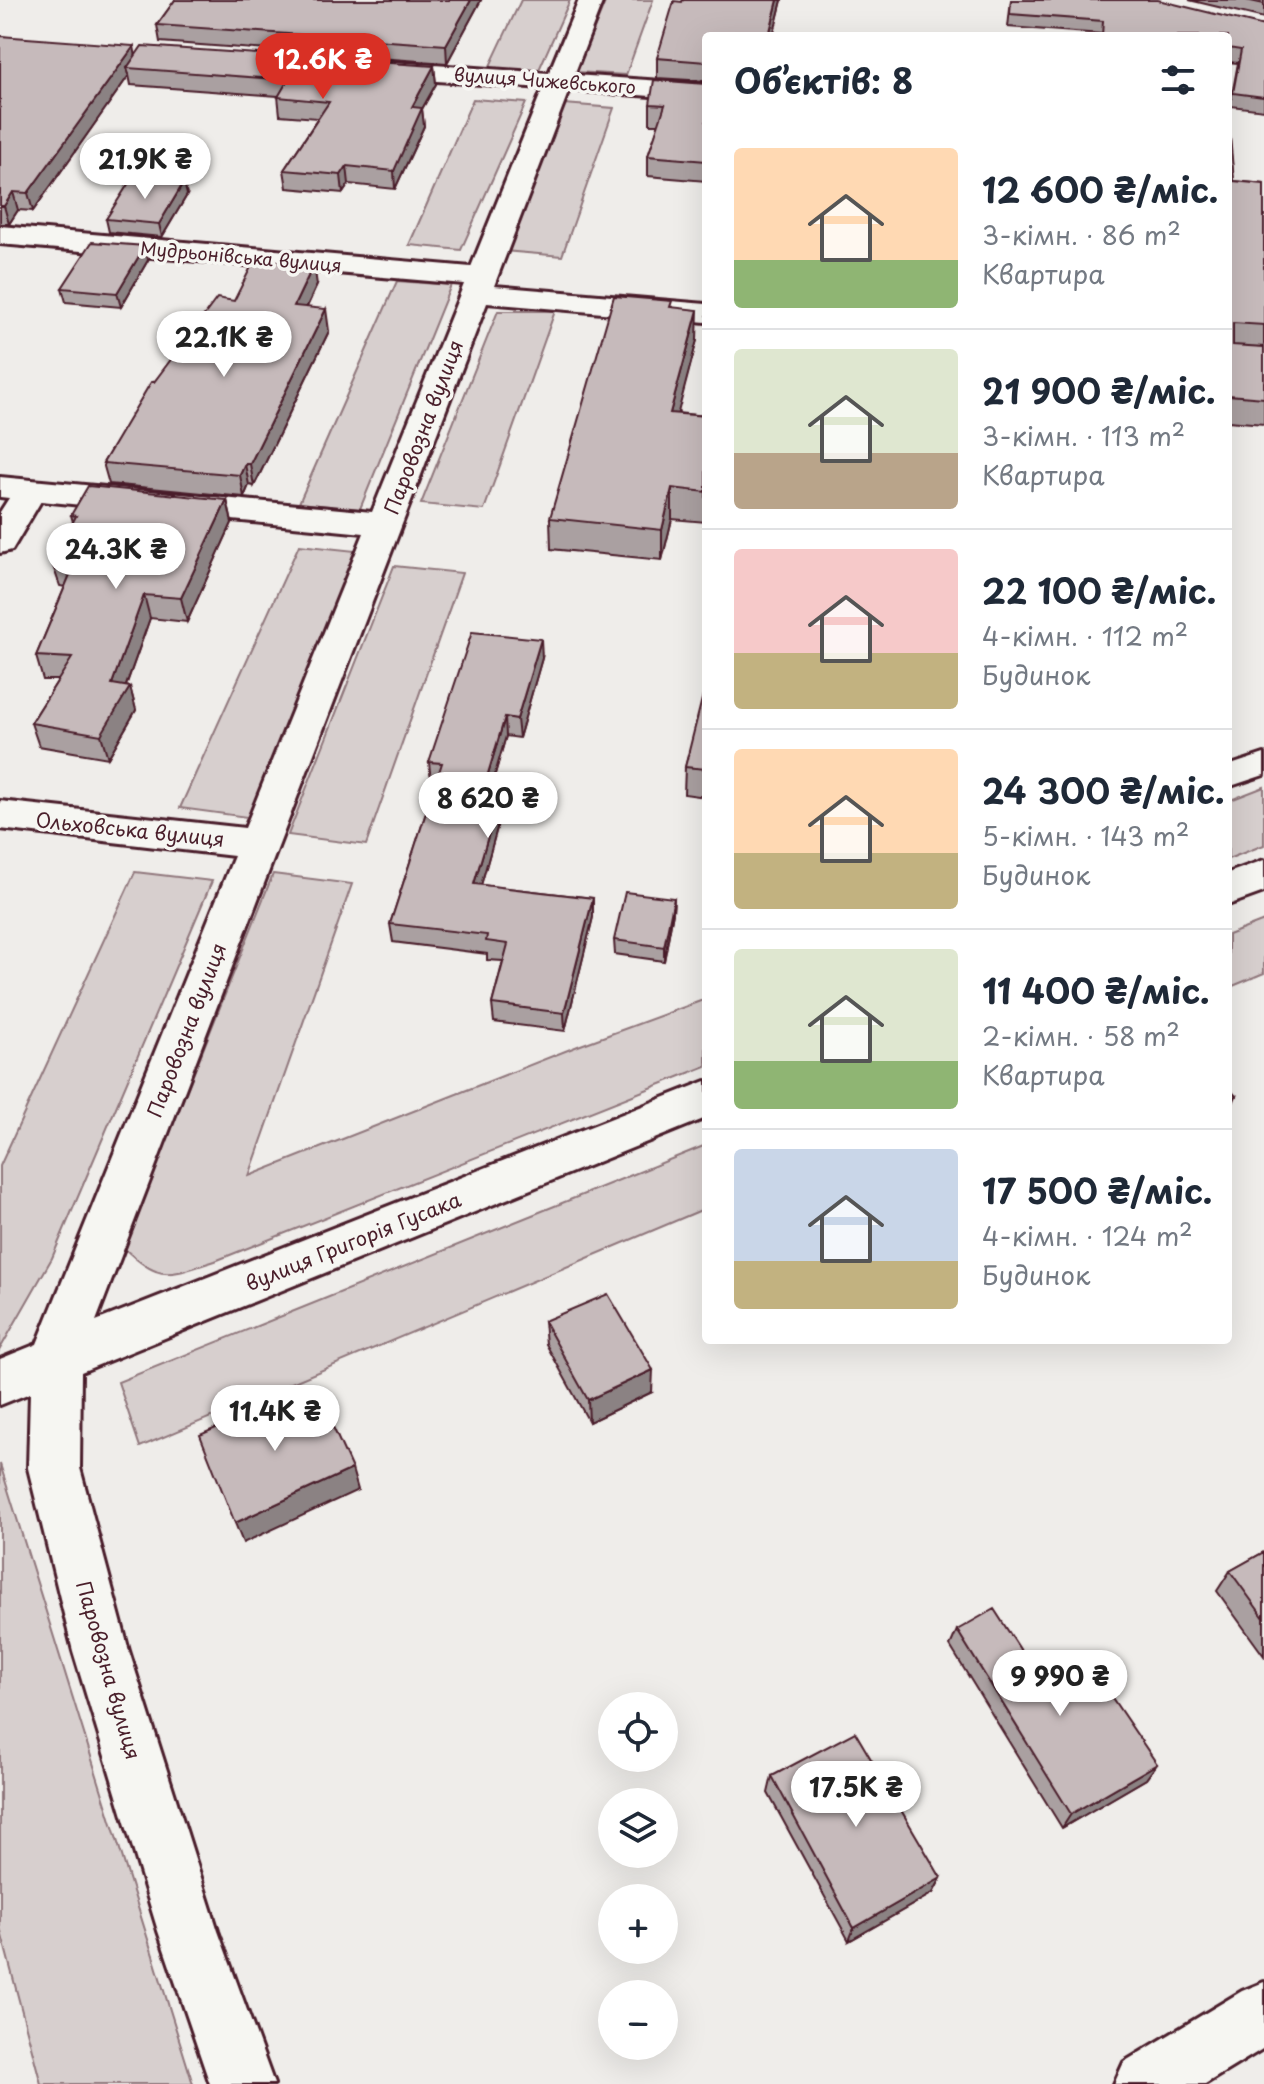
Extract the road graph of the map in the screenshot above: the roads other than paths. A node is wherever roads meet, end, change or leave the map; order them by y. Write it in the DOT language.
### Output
graph roads {
  1 [pos="591,0"];
  2 [pos="353,67"];
  3 [pos="559,81"];
  4 [pos="702,92"];
  5 [pos="0,235"];
  6 [pos="479,285"];
  7 [pos="702,313"];
  8 [pos="15,489"];
  9 [pos="385,524"];
  10 [pos="0,542"];
  11 [pos="1264,764"];
  12 [pos="1232,776"];
  13 [pos="0,815"];
  14 [pos="260,844"];
  15 [pos="1264,875"];
  16 [pos="1232,888"];
  17 [pos="702,1101"];
  18 [pos="56,1360"];
  19 [pos="0,1382"];
  20 [pos="1264,2013"];
  21 [pos="242,2084"];
  22 [pos="1146,2084"];
  1 -- 3 [label="street, Паровозна вулиця"];
  2 -- 3 [label="street, вулиця Чижевського"];
  3 -- 4 [label="street, вулиця Чижевського"];
  3 -- 6 [label="street, Паровозна вулиця"];
  5 -- 6 [label="street, Мудрьонівська вулиця"];
  6 -- 7 [label="street, Мудрьонівська вулиця"];
  6 -- 9 [label="street, Паровозна вулиця"];
  8 -- 9 [label="street"];
  8 -- 10 [label="street"];
  9 -- 14 [label="street, Паровозна вулиця"];
  11 -- 12 [label="lane"];
  13 -- 14 [label="street, Ольховська вулиця"];
  14 -- 18 [label="street, Паровозна вулиця"];
  15 -- 16 [label="street"];
  17 -- 18 [label="street, вулиця Григорія Гусака"];
  18 -- 19 [label="street, вулиця Григорія Гусака"];
  18 -- 21 [label="street, Паровозна вулиця"];
  20 -- 22 [label="street"];
}
